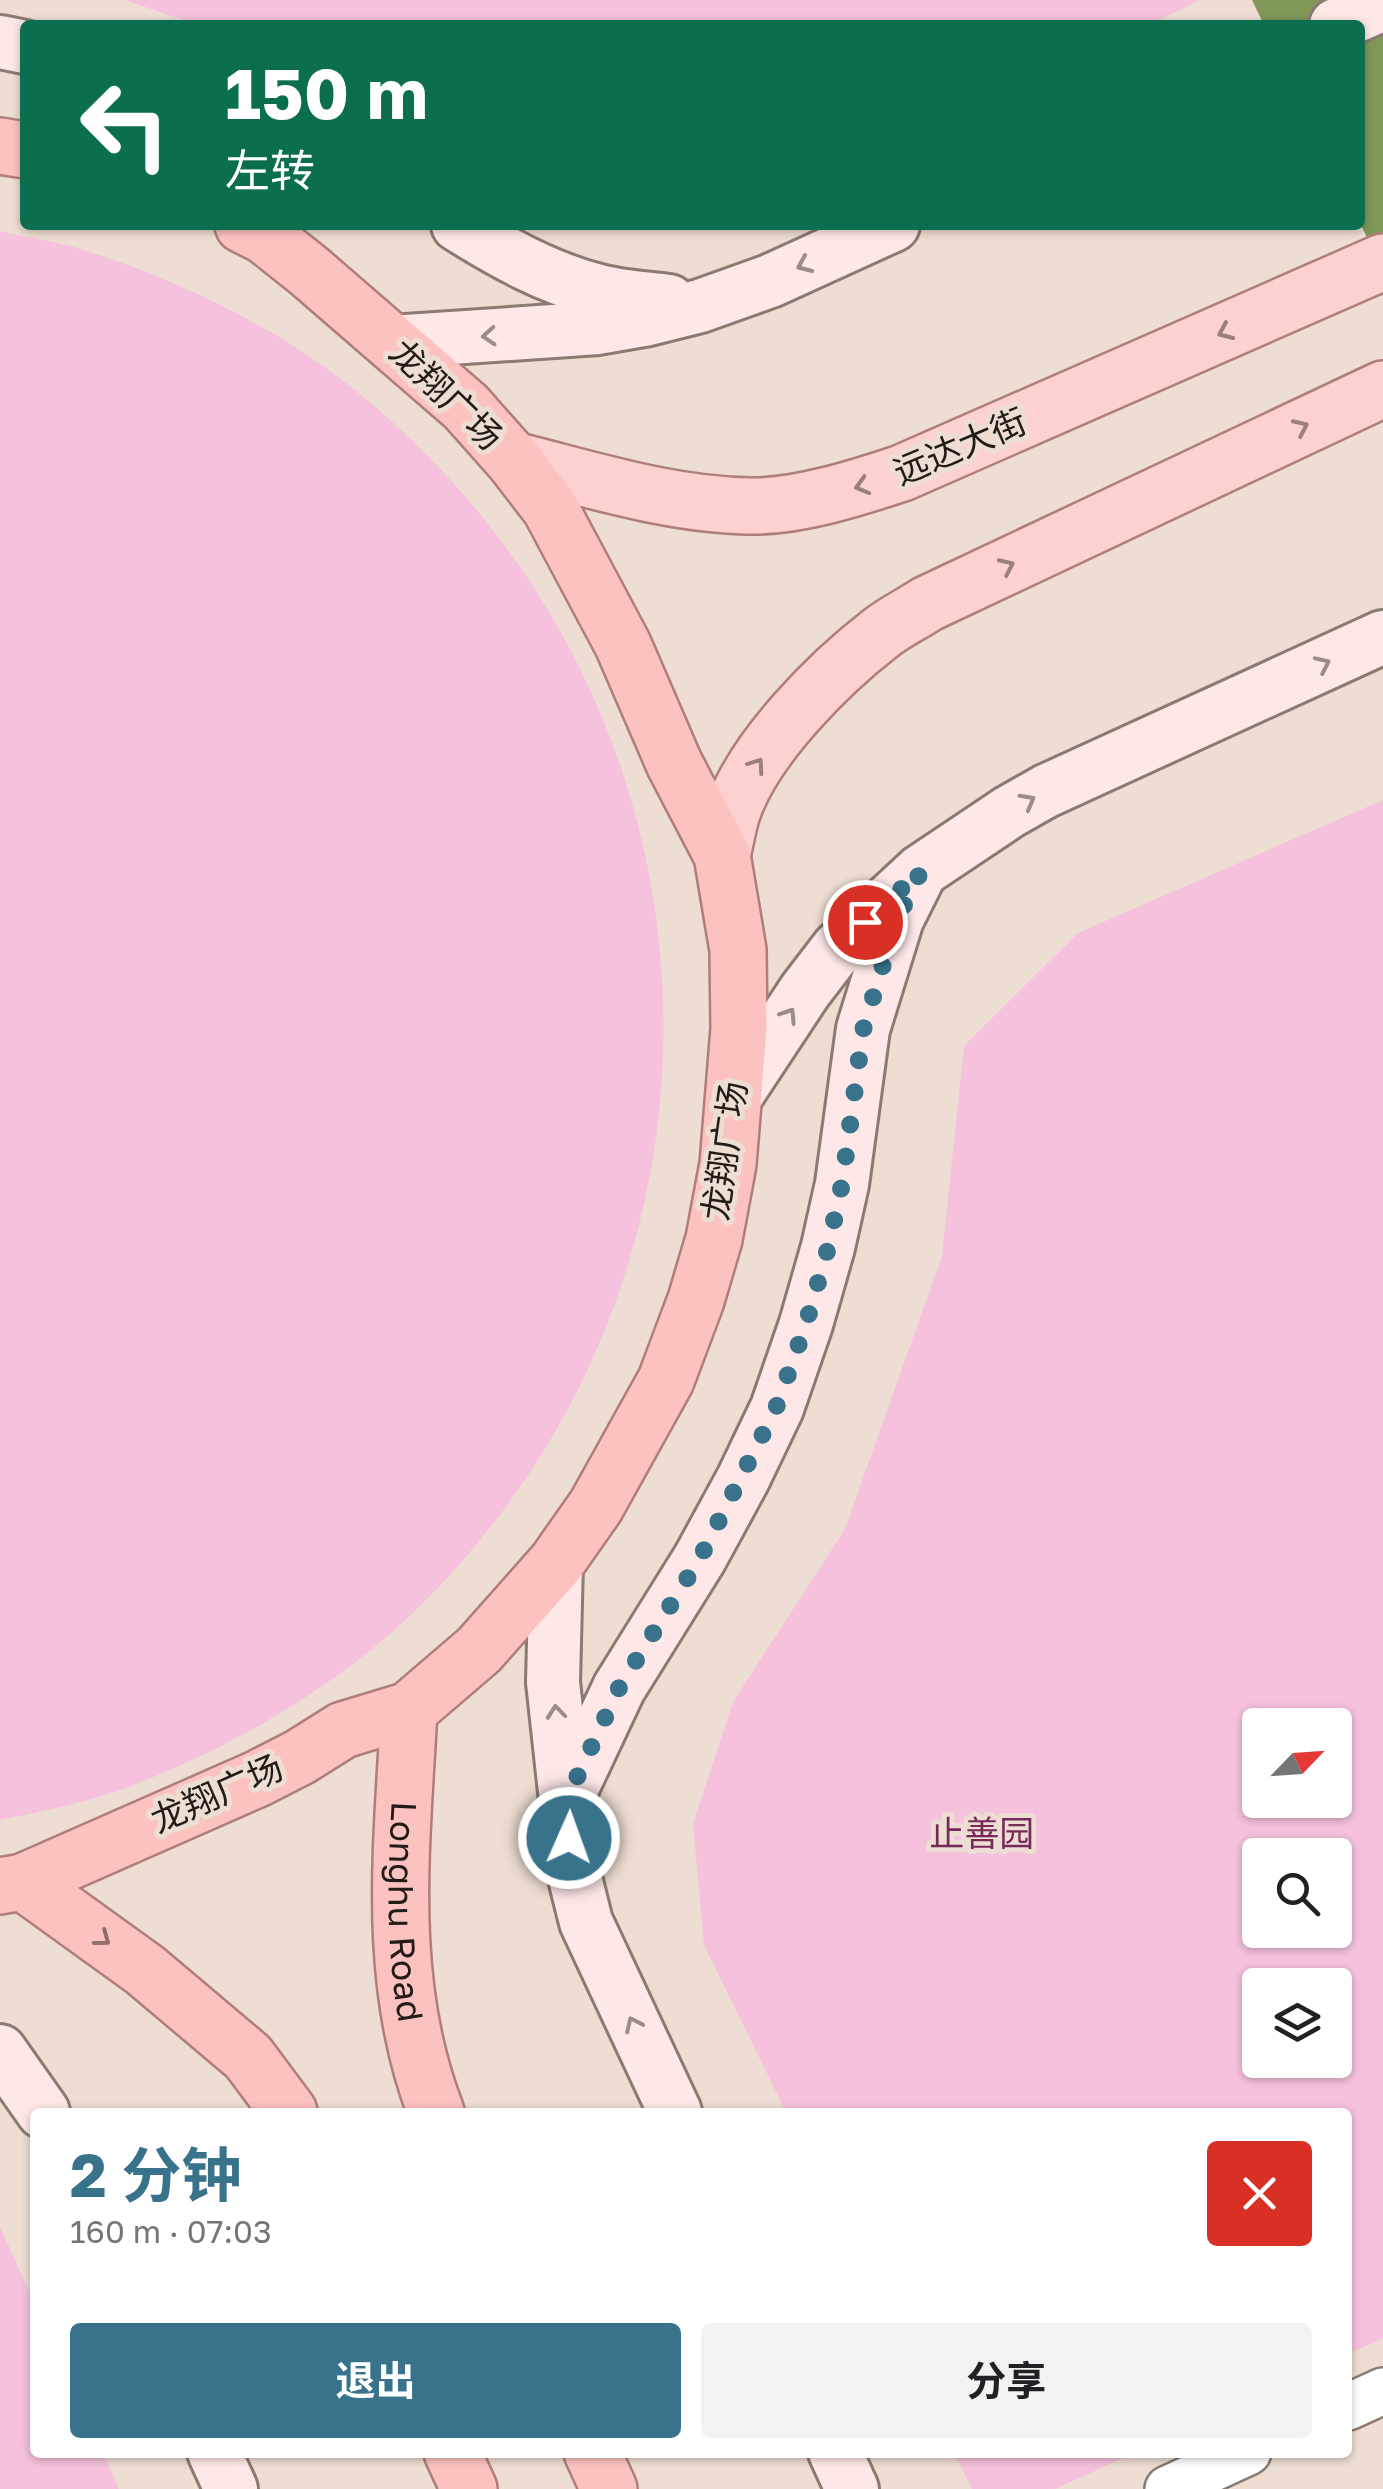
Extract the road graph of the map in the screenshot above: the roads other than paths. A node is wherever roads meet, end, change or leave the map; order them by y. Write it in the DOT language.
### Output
graph roads {
  1 [pos="1383,4"];
  2 [pos="1347,20"];
  3 [pos="253,230"];
  4 [pos="466,230"];
  5 [pos="882,230"];
  6 [pos="1383,262"];
  7 [pos="700,306"];
  8 [pos="391,342"];
  9 [pos="1381,390"];
  10 [pos="513,460"];
  11 [pos="1383,637"];
  12 [pos="722,855"];
  13 [pos="921,871"];
  14 [pos="735,1097"];
  15 [pos="556,1562"];
  16 [pos="408,1710"];
  17 [pos="565,1803"];
  18 [pos="12,1884"];
  19 [pos="0,2051"];
  20 [pos="0,2088"];
  21 [pos="36,2108"];
  22 [pos="40,2108"];
  23 [pos="286,2108"];
  24 [pos="434,2108"];
  25 [pos="673,2108"];
  26 [pos="1383,2391"];
  27 [pos="1352,2405"];
  28 [pos="217,2458"];
  29 [pos="455,2458"];
  30 [pos="595,2458"];
  31 [pos="838,2458"];
  32 [pos="1235,2458"];
  33 [pos="231,2489"];
  34 [pos="469,2489"];
  35 [pos="609,2489"];
  36 [pos="852,2489"];
  37 [pos="1168,2489"];
  1 -- 2 [label="main road"];
  3 -- 8 [label="highway, 龙翔广场"];
  4 -- 7 [label="main road"];
  5 -- 7 [label="main road, one-way"];
  6 -- 10 [label="main road, 远达大街, one-way"];
  7 -- 8 [label="main road, one-way"];
  8 -- 10 [label="highway, 龙翔广场"];
  12 -- 9 [label="main road, one-way"];
  10 -- 12 [label="highway, 龙翔广场"];
  13 -- 11 [label="main road, one-way"];
  12 -- 14 [label="highway, 龙翔广场"];
  14 -- 13 [label="main road, one-way"];
  13 -- 17 [label="main road"];
  14 -- 15 [label="highway, 龙翔广场"];
  15 -- 16 [label="highway, 龙翔广场"];
  17 -- 15 [label="main road, one-way"];
  16 -- 18 [label="highway, 龙翔广场"];
  16 -- 24 [label="highway, Longhu Road"];
  25 -- 17 [label="main road, one-way"];
  18 -- 23 [label="highway, one-way"];
  19 -- 22 [label="main road"];
  20 -- 21 [label="main road"];
  26 -- 27 [label="street"];
  28 -- 33 [label="main road"];
  29 -- 34 [label="highway"];
  30 -- 35 [label="highway"];
  31 -- 36 [label="main road"];
  32 -- 37 [label="street"];
}
